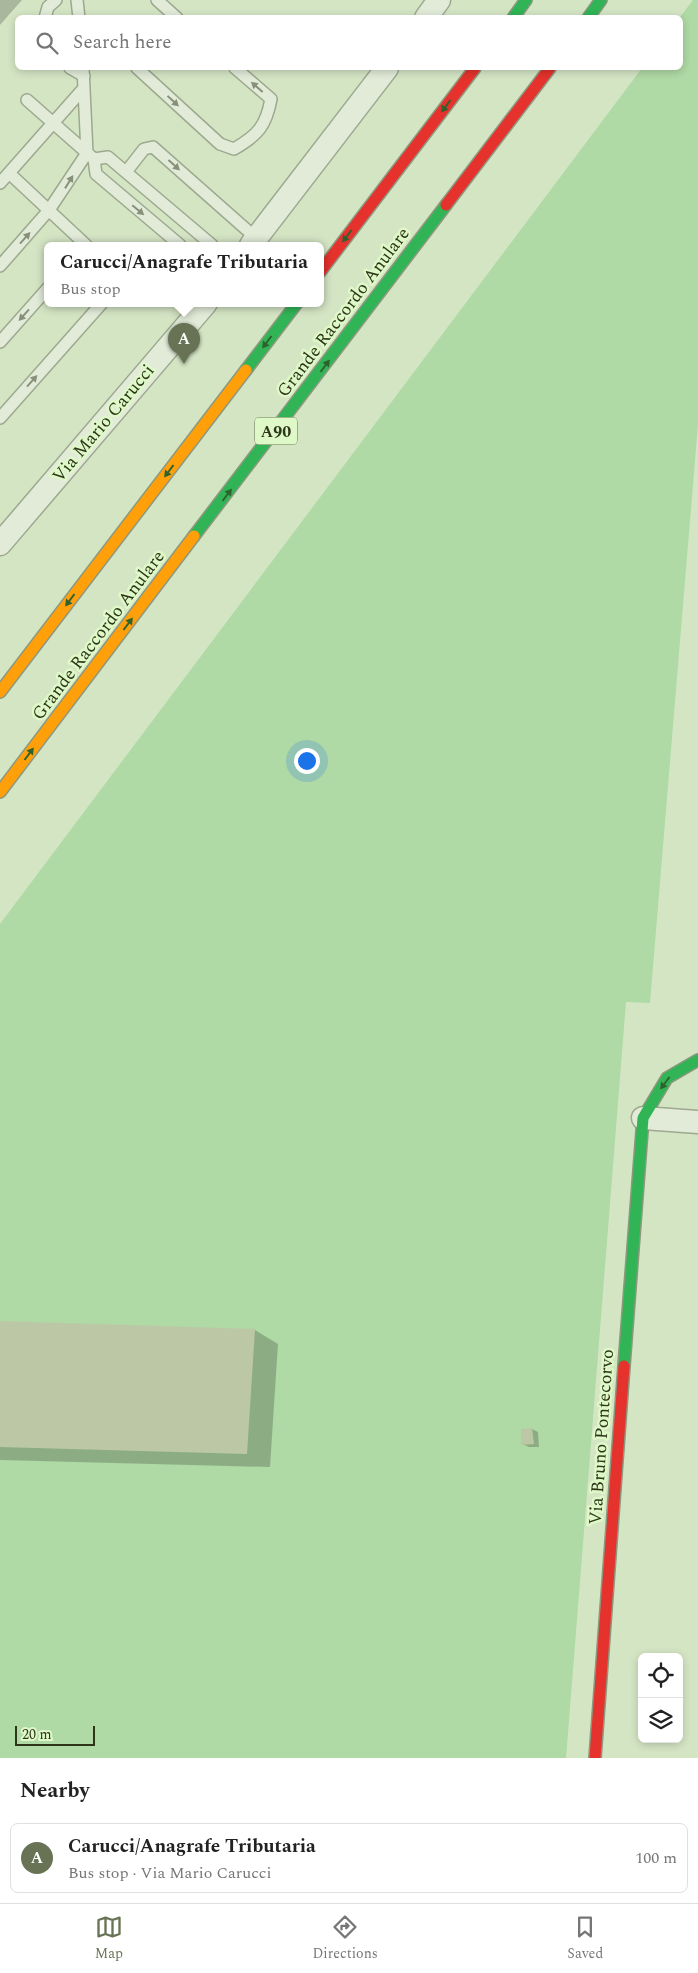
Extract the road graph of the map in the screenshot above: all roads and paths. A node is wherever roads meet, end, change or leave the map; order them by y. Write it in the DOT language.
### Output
graph roads {
  1 [pos="56,0"];
  2 [pos="77,0"];
  3 [pos="157,0"];
  4 [pos="439,0"];
  5 [pos="526,0"];
  6 [pos="601,0"];
  7 [pos="46,15"];
  8 [pos="80,15"];
  9 [pos="174,15"];
  10 [pos="428,15"];
  11 [pos="515,15"];
  12 [pos="590,15"];
  13 [pos="73,70"];
  14 [pos="140,70"];
  15 [pos="237,70"];
  16 [pos="385,70"];
  17 [pos="473,70"];
  18 [pos="548,70"];
  19 [pos="84,77"];
  20 [pos="27,100"];
  21 [pos="53,122"];
  22 [pos="91,156"];
  23 [pos="126,172"];
  24 [pos="9,173"];
  25 [pos="0,183"];
  26 [pos="50,210"];
  27 [pos="83,242"];
  28 [pos="176,242"];
  29 [pos="208,242"];
  30 [pos="253,242"];
  31 [pos="0,266"];
  32 [pos="324,267"];
  33 [pos="44,292"];
  34 [pos="98,307"];
  35 [pos="203,307"];
  36 [pos="294,307"];
  37 [pos="0,342"];
  38 [pos="0,418"];
  39 [pos="0,544"];
  40 [pos="0,692"];
  41 [pos="0,792"];
  42 [pos="698,1060"];
  43 [pos="643,1118"];
  44 [pos="698,1122"];
  45 [pos="595,1758"];
  1 -- 7 [label="lane"];
  2 -- 8 [label="lane"];
  3 -- 9 [label="lane"];
  4 -- 10 [label="street"];
  5 -- 11 [label="main road"];
  6 -- 12 [label="main road"];
  13 -- 19 [label="lane"];
  14 -- 15 [label="lane, one-way"];
  16 -- 30 [label="street"];
  17 -- 32 [label="main road, one-way"];
  41 -- 18 [label="main road, Grande Raccordo Anulare / A90, one-way"];
  19 -- 21 [label="lane"];
  19 -- 22 [label="lane"];
  20 -- 21 [label="lane"];
  21 -- 22 [label="lane"];
  21 -- 24 [label="lane"];
  22 -- 23 [label="lane"];
  26 -- 22 [label="lane, one-way"];
  22 -- 28 [label="lane, one-way"];
  23 -- 29 [label="lane"];
  23 -- 30 [label="lane, one-way"];
  24 -- 25 [label="lane"];
  24 -- 26 [label="lane"];
  26 -- 27 [label="lane"];
  31 -- 26 [label="lane, one-way"];
  33 -- 37 [label="lane, one-way"];
  38 -- 34 [label="lane, one-way"];
  35 -- 39 [label="street, Via Mario Carucci"];
  36 -- 40 [label="main road, one-way"];
  42 -- 43 [label="main road, one-way"];
  43 -- 44 [label="street"];
  43 -- 45 [label="main road, Via Bruno Pontecorvo"];
}
